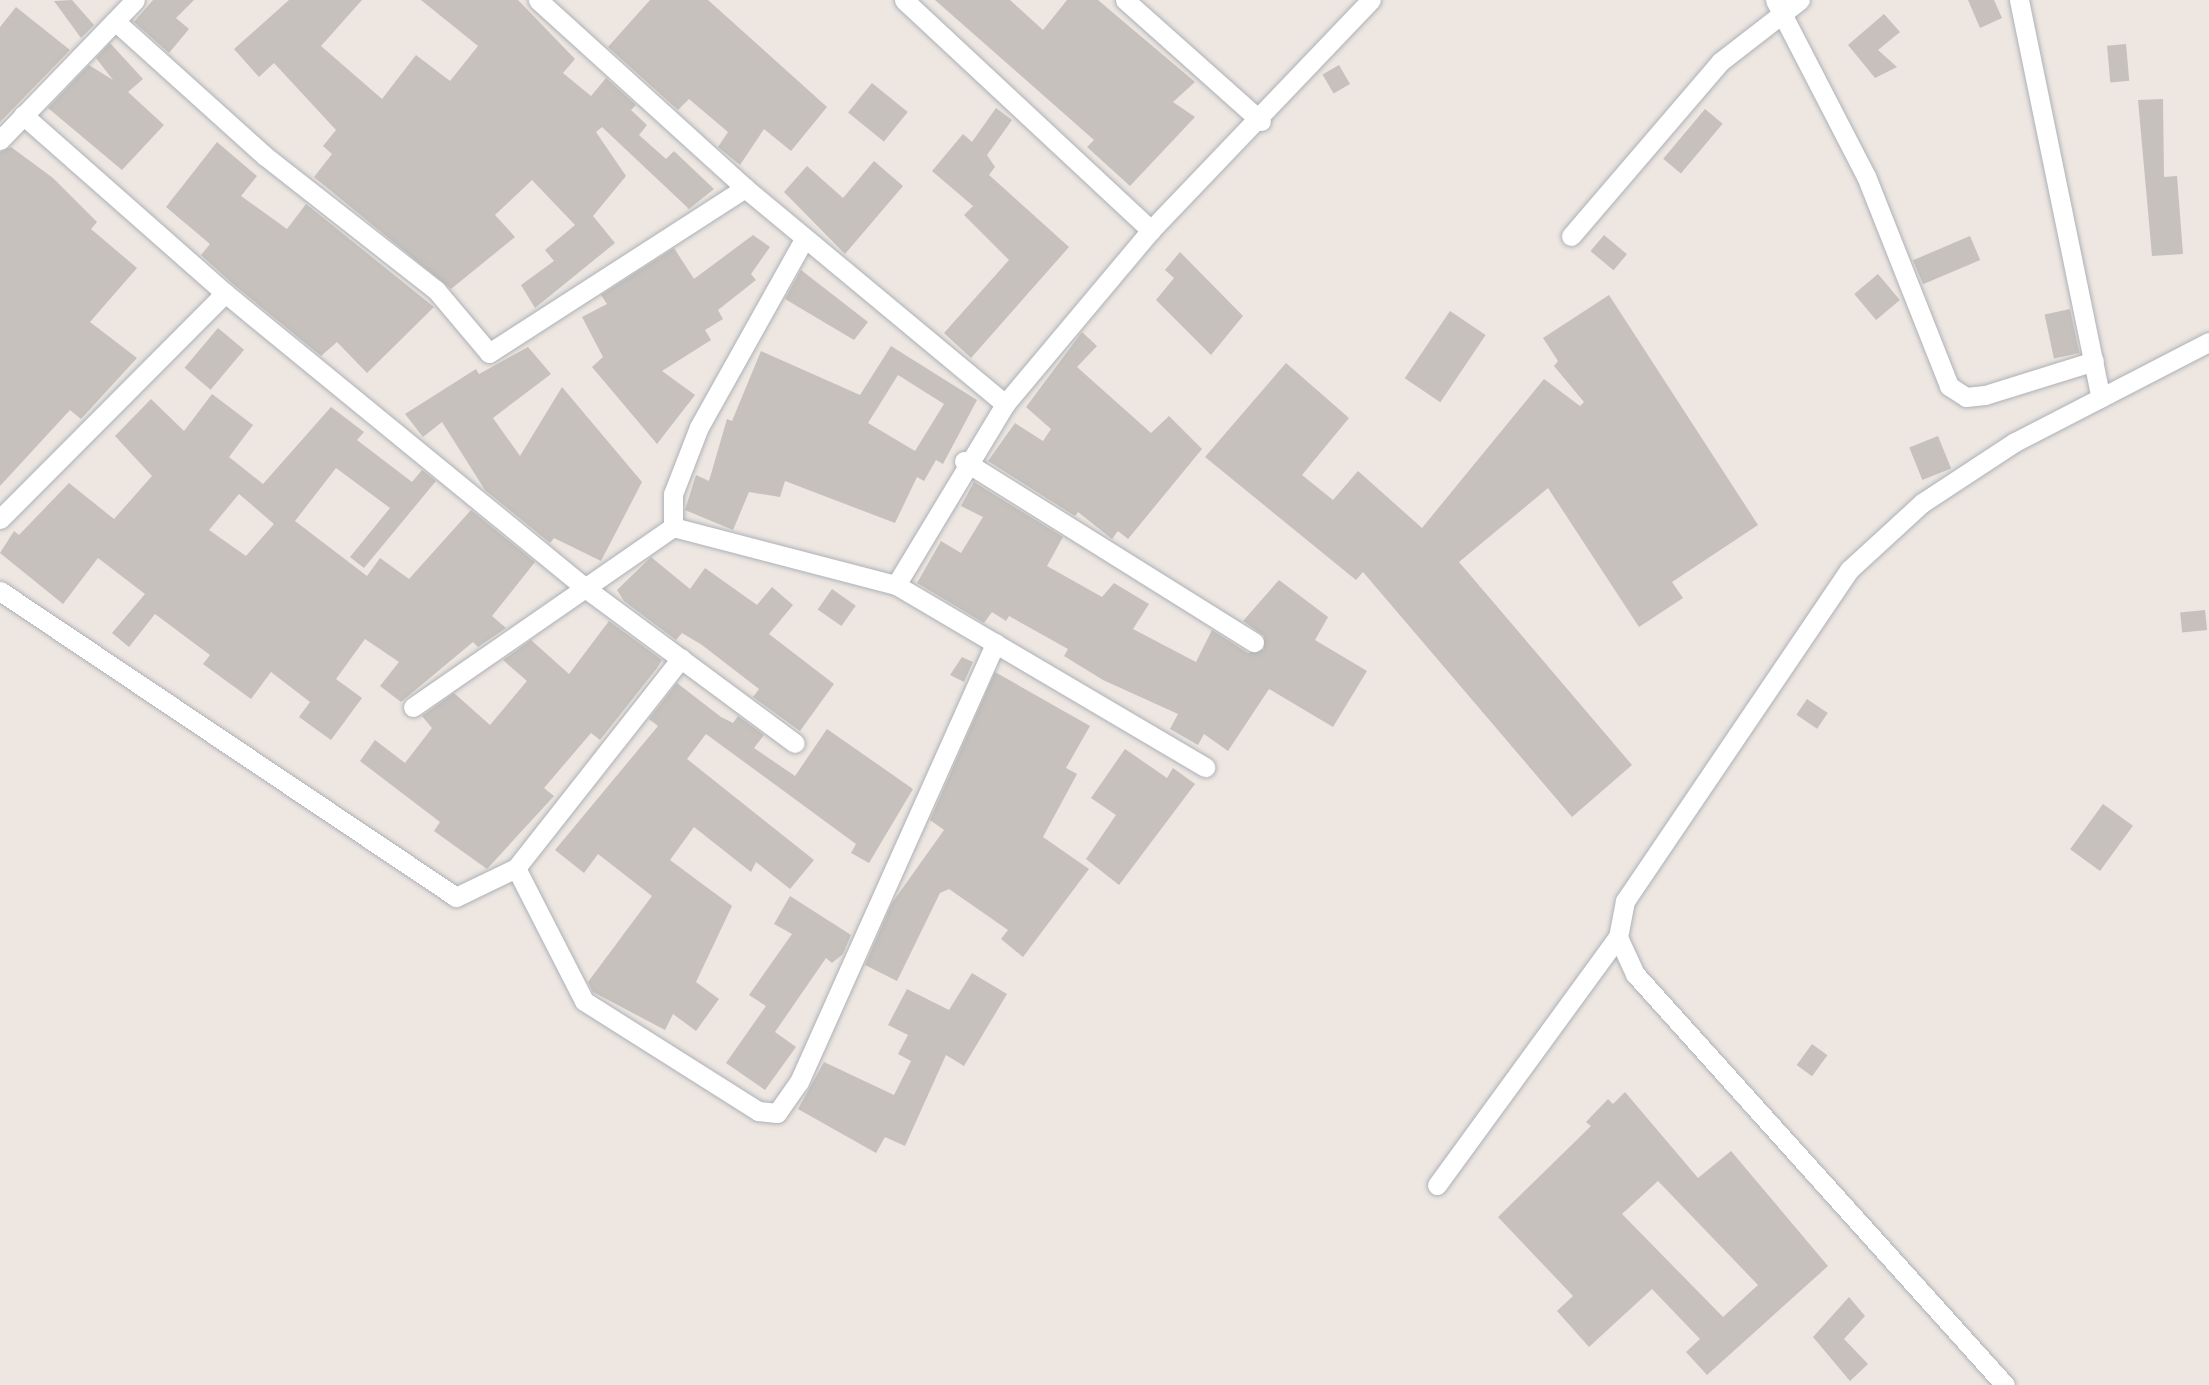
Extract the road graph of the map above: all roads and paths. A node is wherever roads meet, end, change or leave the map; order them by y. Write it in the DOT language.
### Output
graph roads {
  1 [pos="135,0"];
  2 [pos="538,0"];
  3 [pos="904,0"];
  4 [pos="1125,0"];
  5 [pos="1371,0"];
  6 [pos="1800,0"];
  7 [pos="2019,0"];
  8 [pos="1779,6"];
  9 [pos="115,21"];
  10 [pos="23,115"];
  11 [pos="1261,121"];
  12 [pos="0,140"];
  13 [pos="745,188"];
  14 [pos="1151,230"];
  15 [pos="1571,236"];
  16 [pos="804,239"];
  17 [pos="225,293"];
  18 [pos="2209,342"];
  19 [pos="2094,361"];
  20 [pos="2101,398"];
  21 [pos="1004,404"];
  22 [pos="964,461"];
  23 [pos="0,519"];
  24 [pos="673,527"];
  25 [pos="895,585"];
  26 [pos="588,590"];
  27 [pos="0,592"];
  28 [pos="1254,642"];
  29 [pos="995,643"];
  30 [pos="681,658"];
  31 [pos="414,707"];
  32 [pos="796,743"];
  33 [pos="1205,767"];
  34 [pos="516,868"];
  35 [pos="1618,937"];
  36 [pos="1437,1185"];
  37 [pos="2005,1385"];
  1 -- 9 [label="street"];
  2 -- 13 [label="street"];
  3 -- 14 [label="street"];
  4 -- 11 [label="street"];
  5 -- 11 [label="street"];
  6 -- 8 [label="street"];
  7 -- 19 [label="street"];
  8 -- 15 [label="street"];
  8 -- 19 [label="street"];
  9 -- 10 [label="street"];
  9 -- 13 [label="street"];
  10 -- 12 [label="street"];
  10 -- 17 [label="street"];
  11 -- 14 [label="street"];
  13 -- 16 [label="street"];
  14 -- 21 [label="street"];
  16 -- 21 [label="street"];
  16 -- 24 [label="street"];
  17 -- 23 [label="street"];
  17 -- 26 [label="street"];
  18 -- 20 [label="street"];
  19 -- 20 [label="street"];
  20 -- 35 [label="street"];
  21 -- 22 [label="street"];
  22 -- 25 [label="street"];
  22 -- 28 [label="street"];
  24 -- 25 [label="street"];
  24 -- 26 [label="street"];
  25 -- 29 [label="street"];
  26 -- 30 [label="street"];
  26 -- 31 [label="street"];
  27 -- 34 [label="street"];
  29 -- 33 [label="street"];
  29 -- 34 [label="street"];
  30 -- 32 [label="street"];
  30 -- 34 [label="street"];
  35 -- 36 [label="street"];
  35 -- 37 [label="street"];
}
